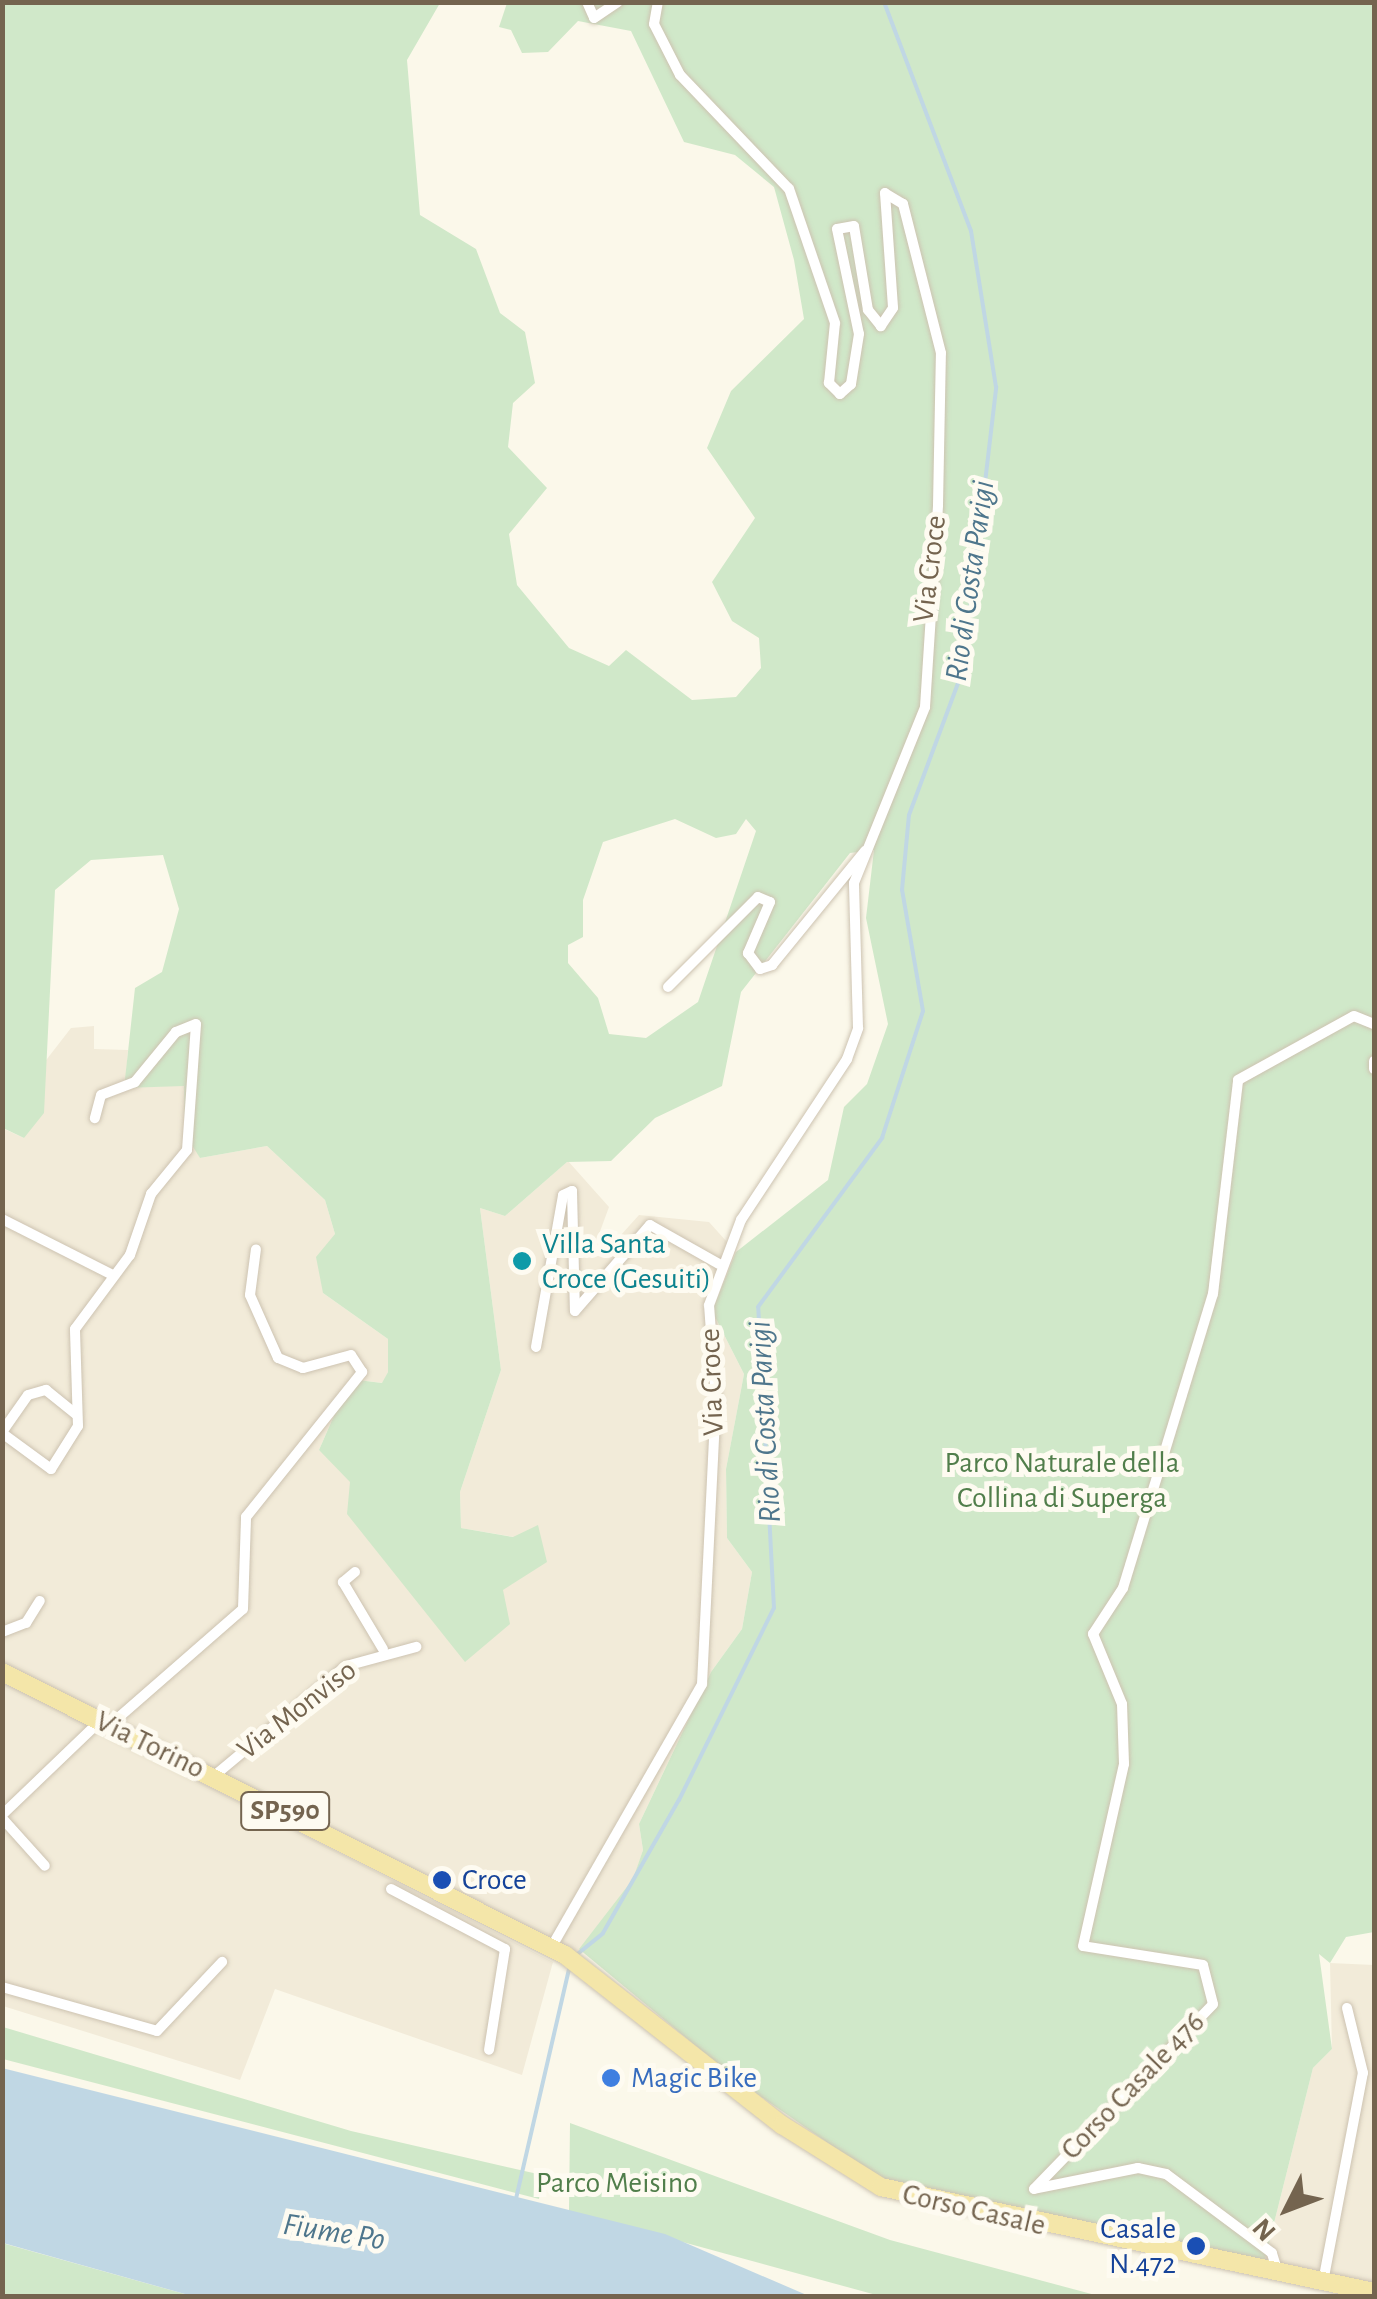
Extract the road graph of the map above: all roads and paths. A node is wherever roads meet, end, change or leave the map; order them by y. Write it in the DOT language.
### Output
graph roads {
  1 [pos="587,2"];
  2 [pos="618,2"];
  3 [pos="658,2"];
  4 [pos="866,850"];
  5 [pos="668,987"];
  6 [pos="1374,1024"];
  7 [pos="95,1118"];
  8 [pos="2,1219"];
  9 [pos="256,1249"];
  10 [pos="719,1264"];
  11 [pos="113,1276"];
  12 [pos="536,1347"];
  13 [pos="77,1415"];
  14 [pos="2,1433"];
  15 [pos="356,1572"];
  16 [pos="40,1601"];
  17 [pos="2,1632"];
  18 [pos="416,1647"];
  19 [pos="383,1649"];
  20 [pos="2,1672"];
  21 [pos="106,1723"];
  22 [pos="214,1776"];
  23 [pos="2,1816"];
  24 [pos="45,1866"];
  25 [pos="391,1888"];
  26 [pos="441,1891"];
  27 [pos="432,1908"];
  28 [pos="564,1955"];
  29 [pos="222,1962"];
  30 [pos="2,1987"];
  31 [pos="1347,2008"];
  32 [pos="489,2050"];
  33 [pos="1278,2273"];
  34 [pos="1323,2282"];
  35 [pos="1374,2292"];
  1 -- 2 [label="street"];
  3 -- 4 [label="street, Via Croce"];
  4 -- 5 [label="street"];
  4 -- 10 [label="street, Via Croce"];
  6 -- 33 [label="street, Corso Casale 476"];
  7 -- 11 [label="street"];
  8 -- 11 [label="street"];
  9 -- 21 [label="street"];
  10 -- 12 [label="street"];
  10 -- 28 [label="street, Via Croce"];
  11 -- 13 [label="street"];
  13 -- 14 [label="street"];
  13 -- 14 [label="street"];
  15 -- 19 [label="street, Via Monviso"];
  16 -- 17 [label="street"];
  18 -- 19 [label="street, Via Monviso"];
  19 -- 22 [label="street, Via Monviso"];
  20 -- 21 [label="main road, Via Torino / SP590"];
  21 -- 22 [label="main road, Via Torino / SP590"];
  21 -- 23 [label="street"];
  22 -- 26 [label="main road, Via Torino / SP590"];
  23 -- 24 [label="street"];
  25 -- 27 [label="street"];
  26 -- 27 [label="street"];
  26 -- 28 [label="main road, Via Torino / SP590"];
  27 -- 32 [label="street"];
  28 -- 33 [label="main road, Corso Casale / SP590"];
  29 -- 30 [label="street"];
  31 -- 34 [label="street"];
  33 -- 34 [label="main road, Corso Casale"];
  34 -- 35 [label="main road, Corso Casale"];
}
